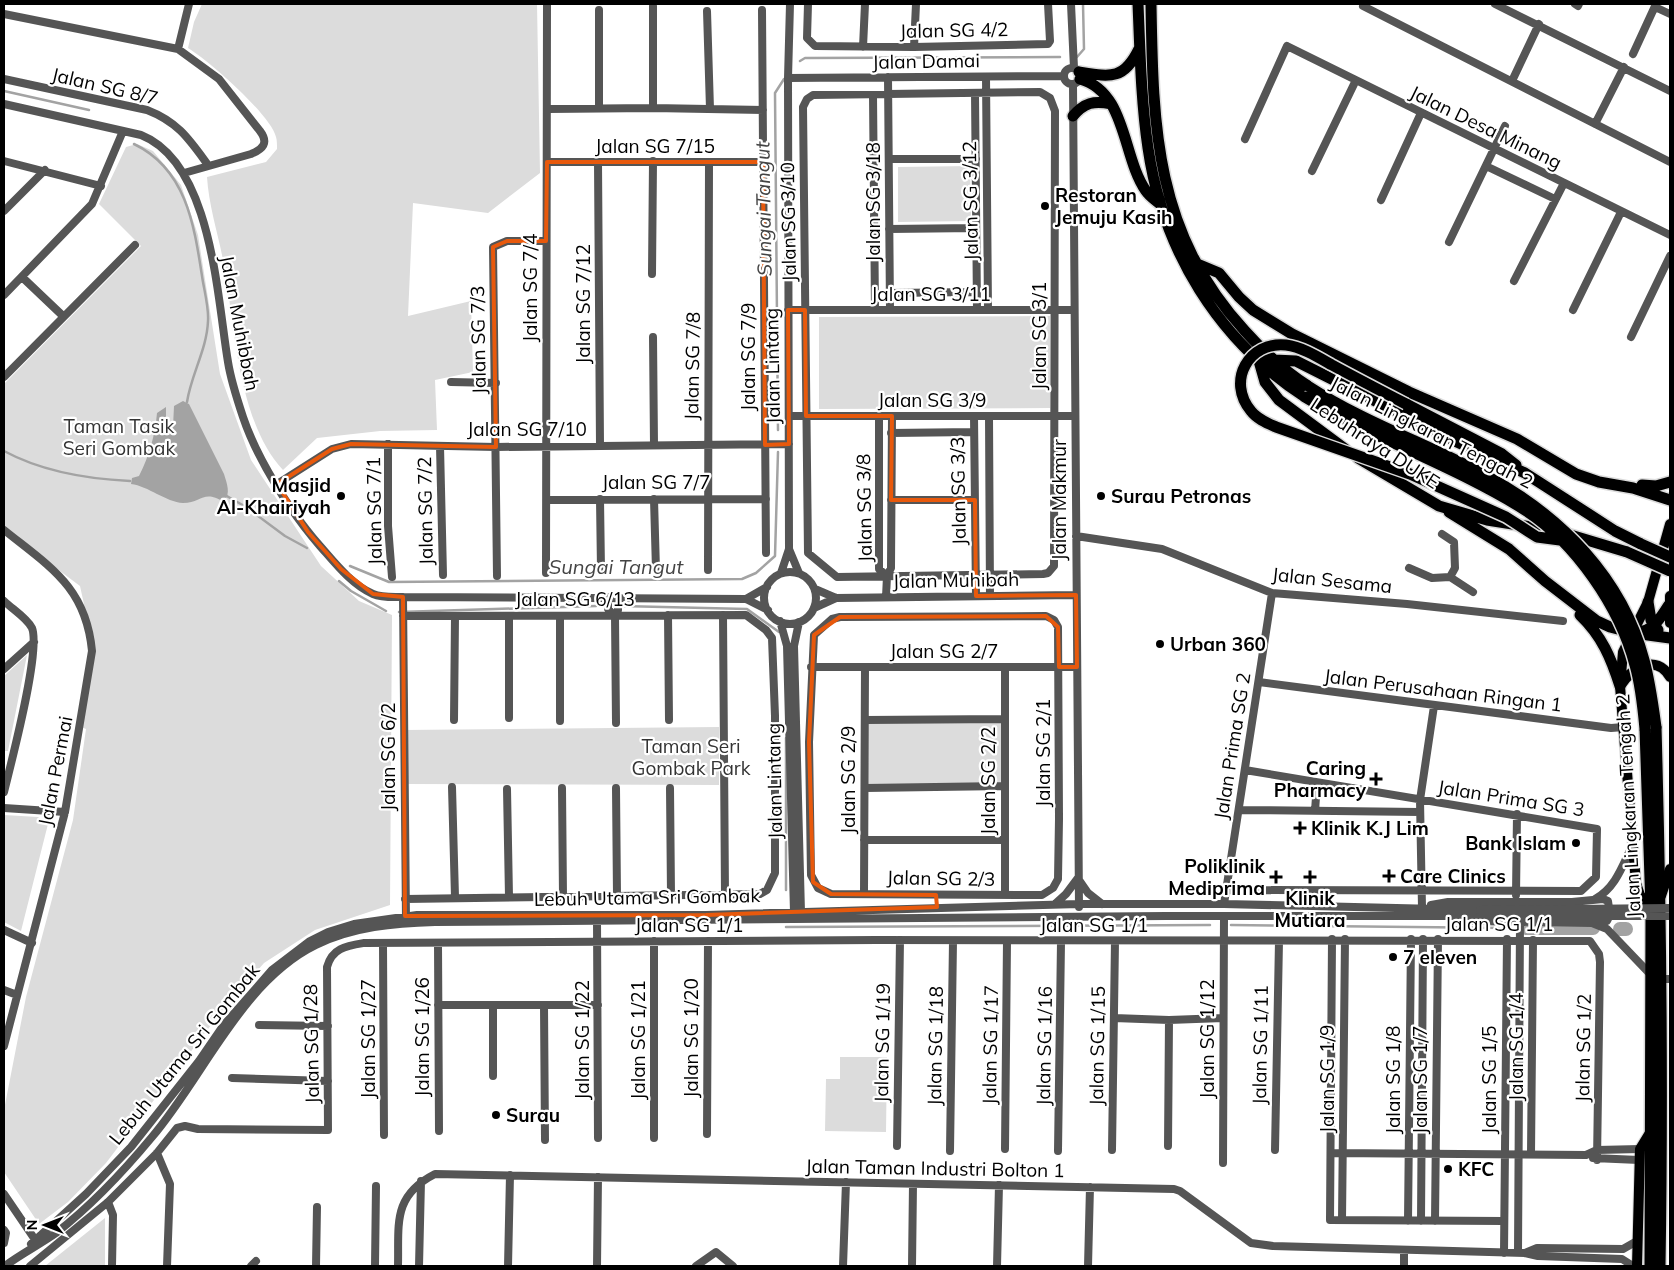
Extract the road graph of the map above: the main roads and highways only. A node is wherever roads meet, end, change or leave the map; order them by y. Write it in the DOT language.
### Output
graph roads {
  1 [pos="1138,4"];
  2 [pos="1151,4"];
  3 [pos="1140,46"];
  4 [pos="1111,104"];
  5 [pos="1073,116"];
  6 [pos="1160,204"];
  7 [pos="1194,262"];
  8 [pos="1258,360"];
  9 [pos="1274,360"];
  10 [pos="1307,392"];
  11 [pos="1525,473"];
  12 [pos="1670,482"];
  13 [pos="1634,488"];
  14 [pos="1670,500"];
  15 [pos="1439,506"];
  16 [pos="1670,524"];
  17 [pos="1560,540"];
  18 [pos="1670,557"];
  19 [pos="1670,571"];
  20 [pos="1544,581"];
  21 [pos="1670,601"];
  22 [pos="1648,602"];
  23 [pos="1670,623"];
  24 [pos="1654,626"];
  25 [pos="1633,632"];
  26 [pos="1670,638"];
  27 [pos="1670,676"];
  28 [pos="1620,686"];
  29 [pos="1651,728"];
  30 [pos="1670,869"];
  31 [pos="1661,897"];
  32 [pos="1651,909"];
  33 [pos="1666,979"];
  34 [pos="1663,1101"];
  35 [pos="1652,1129"];
  36 [pos="1670,1130"];
  37 [pos="1657,1178"];
  38 [pos="1635,1266"];
  39 [pos="1650,1266"];
  40 [pos="1660,1266"];
  1 -- 3 [label="highway, Jalan Lingkaran Tengah 2"];
  2 -- 7 [label="highway, Jalan Lingkaran Tengah 2"];
  3 -- 4 [label="highway"];
  3 -- 6 [label="highway, Jalan Lingkaran Tengah 2"];
  4 -- 5 [label="highway"];
  4 -- 6 [label="highway"];
  6 -- 8 [label="highway, Jalan Lingkaran Tengah 2"];
  7 -- 9 [label="highway, Jalan Lingkaran Tengah 2"];
  7 -- 13 [label="highway"];
  8 -- 10 [label="highway, Jalan Lingkaran Tengah 2"];
  8 -- 15 [label="highway, Lebuhraya DUKE"];
  9 -- 10 [label="highway, Jalan Lingkaran Tengah 2"];
  9 -- 11 [label="highway, Lebuhraya DUKE"];
  10 -- 17 [label="highway, Jalan Lingkaran Tengah 2, bridge"];
  10 -- 29 [label="highway, Jalan Lingkaran Tengah 2, bridge"];
  11 -- 17 [label="highway, bridge"];
  11 -- 18 [label="highway, Lebuhraya DUKE, bridge"];
  12 -- 13 [label="highway"];
  13 -- 14 [label="highway"];
  15 -- 19 [label="highway, Lebuhraya DUKE, bridge"];
  15 -- 20 [label="highway"];
  16 -- 22 [label="main road"];
  17 -- 29 [label="highway, Jalan Lingkaran Tengah 2, bridge"];
  20 -- 25 [label="highway"];
  20 -- 28 [label="highway"];
  21 -- 23 [label="main road"];
  21 -- 24 [label="highway"];
  22 -- 24 [label="highway"];
  22 -- 25 [label="main road"];
  24 -- 25 [label="highway"];
  24 -- 26 [label="highway"];
  25 -- 26 [label="highway"];
  25 -- 28 [label="main road"];
  27 -- 28 [label="main road"];
  28 -- 32 [label="main road"];
  29 -- 31 [label="highway, Jalan Lingkaran Tengah 2"];
  29 -- 32 [label="highway, Jalan Lingkaran Tengah 2"];
  30 -- 31 [label="main road"];
  31 -- 33 [label="highway, Jalan Lingkaran Tengah 2"];
  32 -- 35 [label="highway, Jalan Lingkaran Tengah 2"];
  33 -- 34 [label="highway, Jalan Lingkaran Tengah 2"];
  34 -- 36 [label="highway"];
  34 -- 37 [label="highway, Jalan Lingkaran Tengah 2"];
  35 -- 37 [label="highway, Jalan Lingkaran Tengah 2"];
  35 -- 38 [label="main road"];
  37 -- 39 [label="highway, Jalan Lingkaran Tengah 2"];
  37 -- 40 [label="highway, Jalan Lingkaran Tengah 2"];
}
